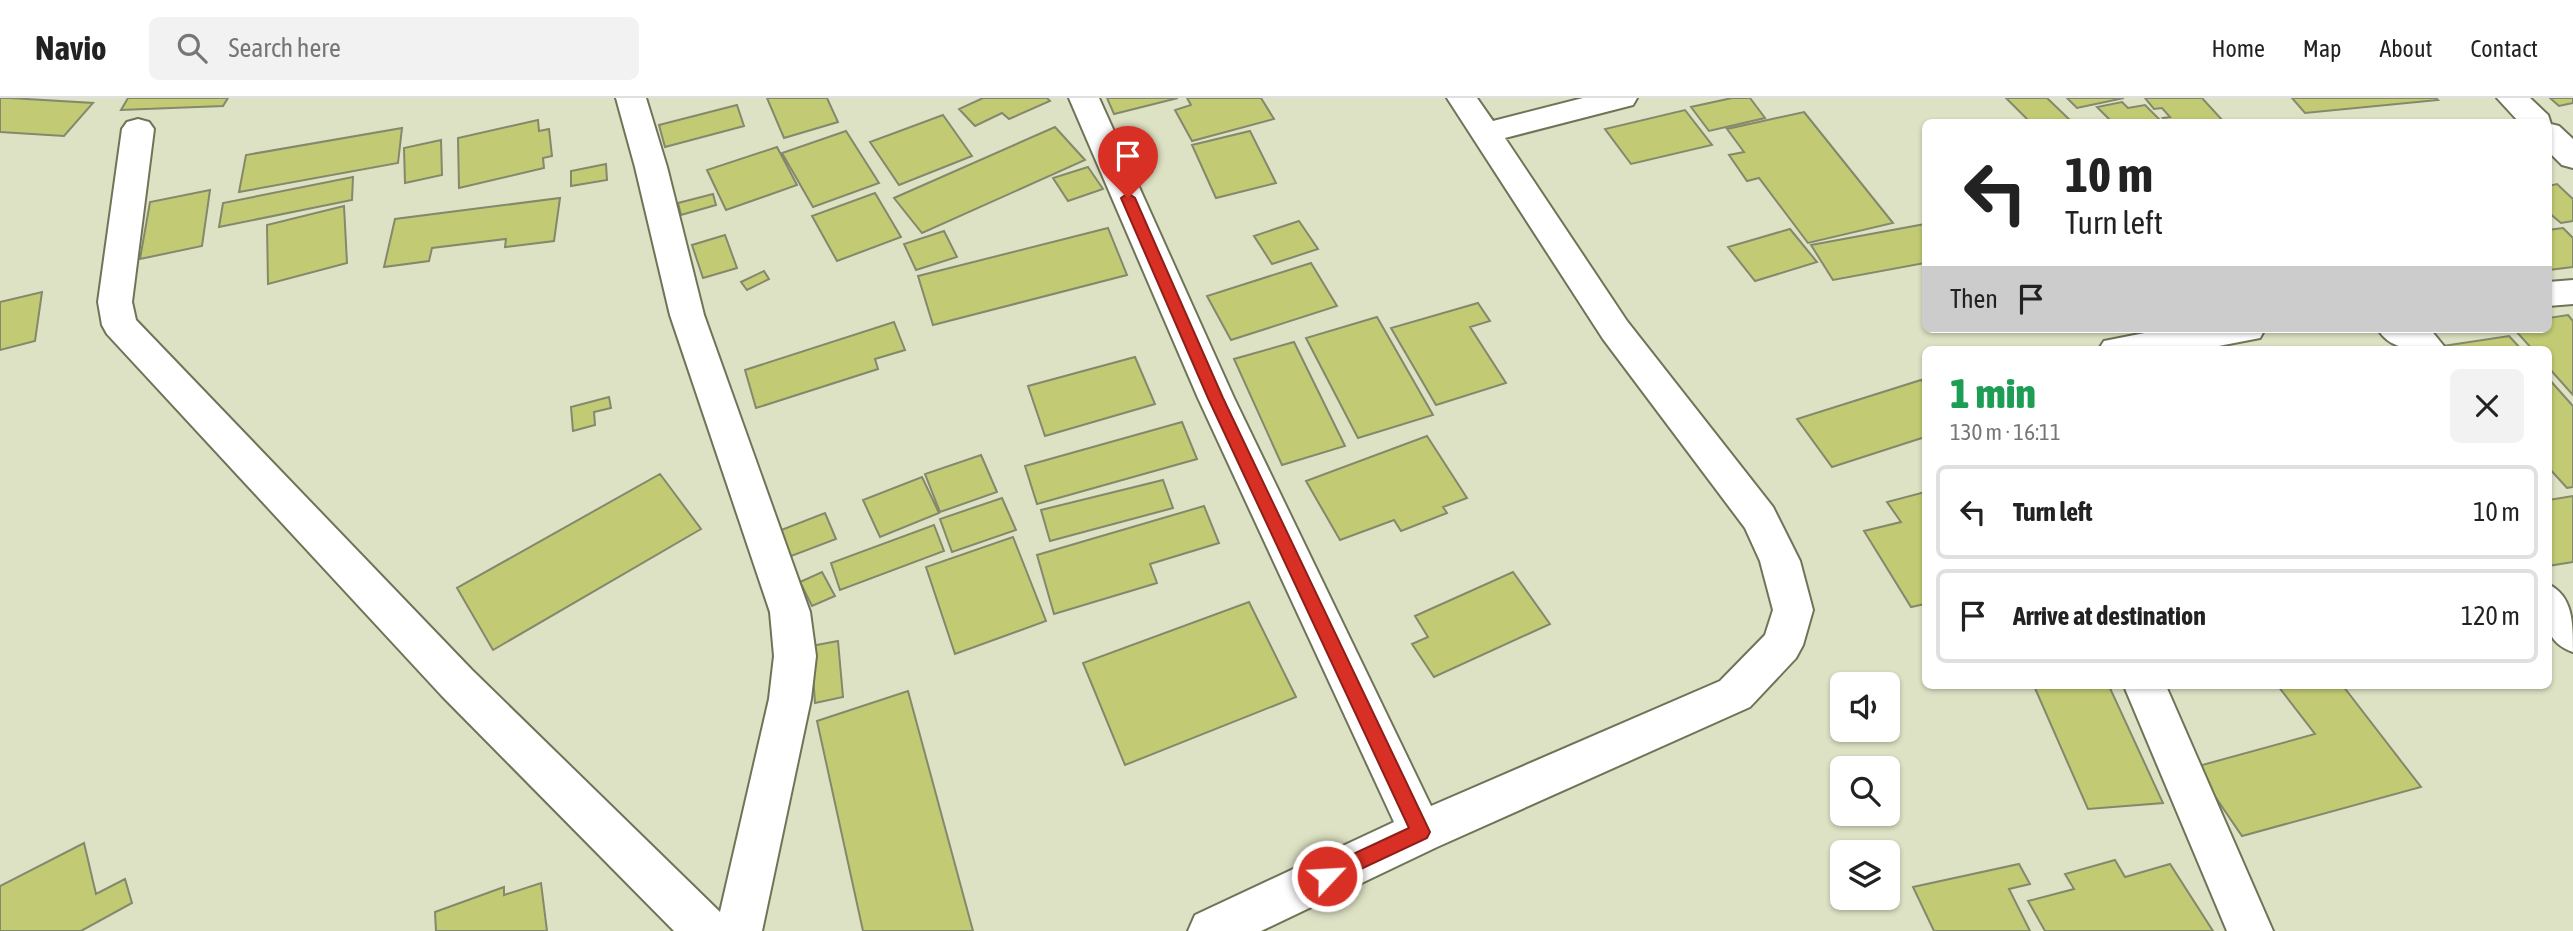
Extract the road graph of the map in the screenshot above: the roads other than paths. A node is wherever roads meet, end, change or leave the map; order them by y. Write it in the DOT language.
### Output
graph roads {
  1 [pos="631,98"];
  2 [pos="1084,98"];
  3 [pos="1462,98"];
  4 [pos="1622,98"];
  5 [pos="2512,98"];
  6 [pos="2534,119"];
  7 [pos="138,129"];
  8 [pos="1486,133"];
  9 [pos="2552,137"];
  10 [pos="2573,157"];
  11 [pos="2573,292"];
  12 [pos="2552,294"];
  13 [pos="2223,333"];
  14 [pos="2406,333"];
  15 [pos="2141,346"];
  16 [pos="2425,346"];
  17 [pos="2552,606"];
  18 [pos="2573,635"];
  19 [pos="2146,689"];
  20 [pos="1421,832"];
  21 [pos="706,931"];
  22 [pos="739,931"];
  23 [pos="1211,931"];
  24 [pos="2250,931"];
  1 -- 22 [label="street"];
  2 -- 20 [label="street"];
  3 -- 8 [label="street"];
  4 -- 8 [label="street"];
  5 -- 6 [label="street"];
  7 -- 21 [label="street"];
  8 -- 20 [label="street"];
  9 -- 10 [label="street"];
  11 -- 12 [label="street"];
  13 -- 15 [label="street"];
  14 -- 16 [label="street"];
  17 -- 18 [label="street"];
  19 -- 24 [label="street"];
  20 -- 23 [label="street"];
}
